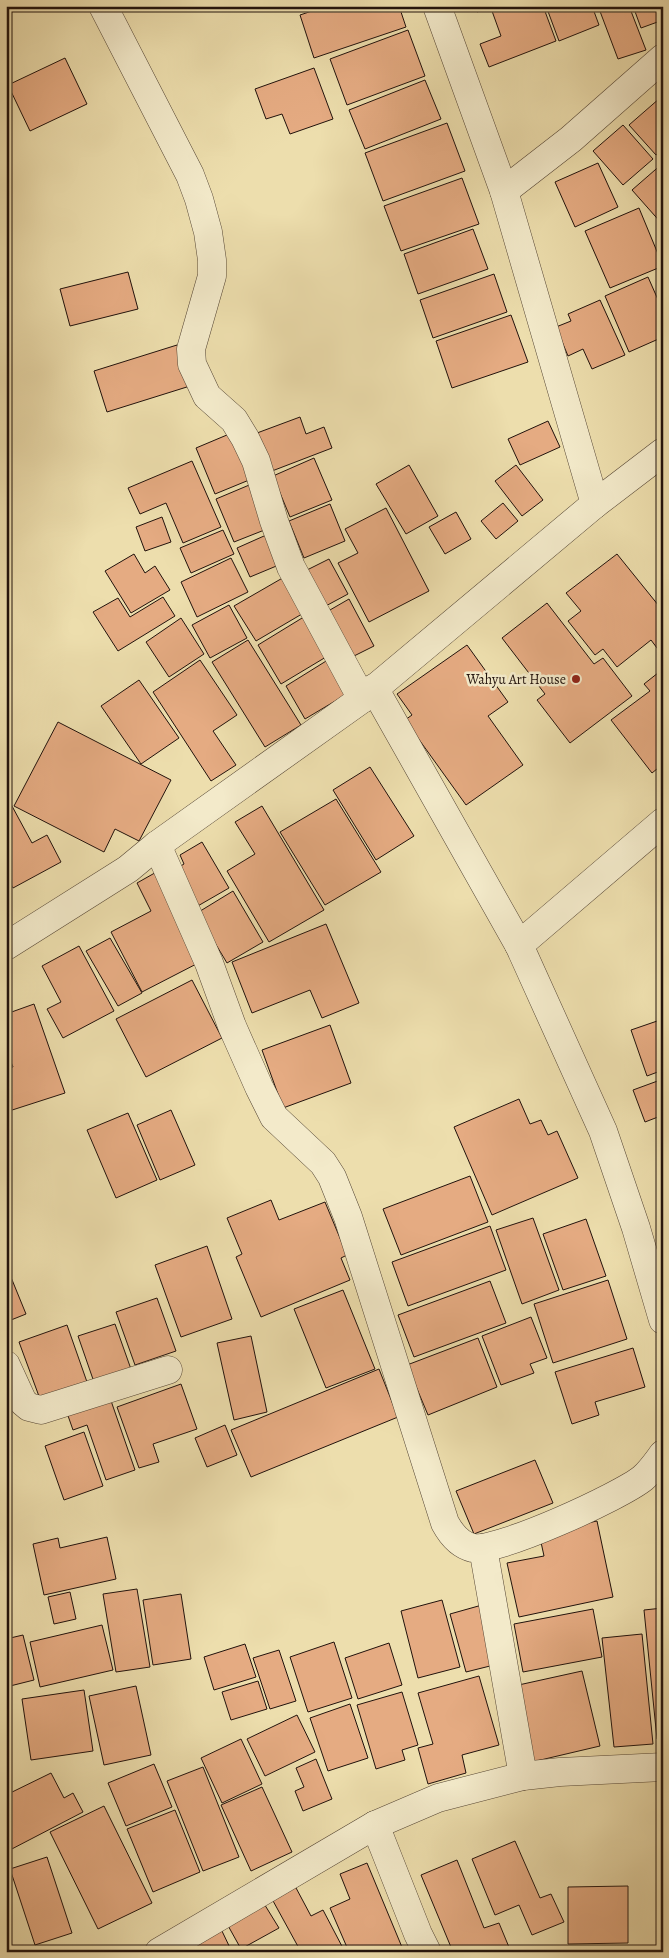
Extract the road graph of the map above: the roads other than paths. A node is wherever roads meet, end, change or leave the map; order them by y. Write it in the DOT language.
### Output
graph roads {
  1 [pos="103,6"];
  2 [pos="437,6"];
  3 [pos="663,58"];
  4 [pos="504,191"];
  5 [pos="663,452"];
  6 [pos="595,504"];
  7 [pos="368,694"];
  8 [pos="663,822"];
  9 [pos="157,845"];
  10 [pos="519,945"];
  11 [pos="6,946"];
  12 [pos="663,1320"];
  13 [pos="6,1364"];
  14 [pos="168,1370"];
  15 [pos="663,1454"];
  16 [pos="483,1548"];
  17 [pos="663,1767"];
  18 [pos="523,1776"];
  19 [pos="375,1825"];
  20 [pos="159,1952"];
  21 [pos="427,1952"];
  1 -- 7 [label="street"];
  2 -- 4 [label="street"];
  3 -- 4 [label="street"];
  4 -- 6 [label="street"];
  5 -- 6 [label="street"];
  6 -- 7 [label="street"];
  7 -- 9 [label="street"];
  7 -- 10 [label="street"];
  8 -- 10 [label="street"];
  9 -- 11 [label="street"];
  9 -- 16 [label="street"];
  10 -- 12 [label="street"];
  13 -- 14 [label="street"];
  15 -- 16 [label="street"];
  16 -- 18 [label="street"];
  17 -- 18 [label="street"];
  18 -- 19 [label="street"];
  19 -- 20 [label="street"];
  19 -- 21 [label="street"];
}
